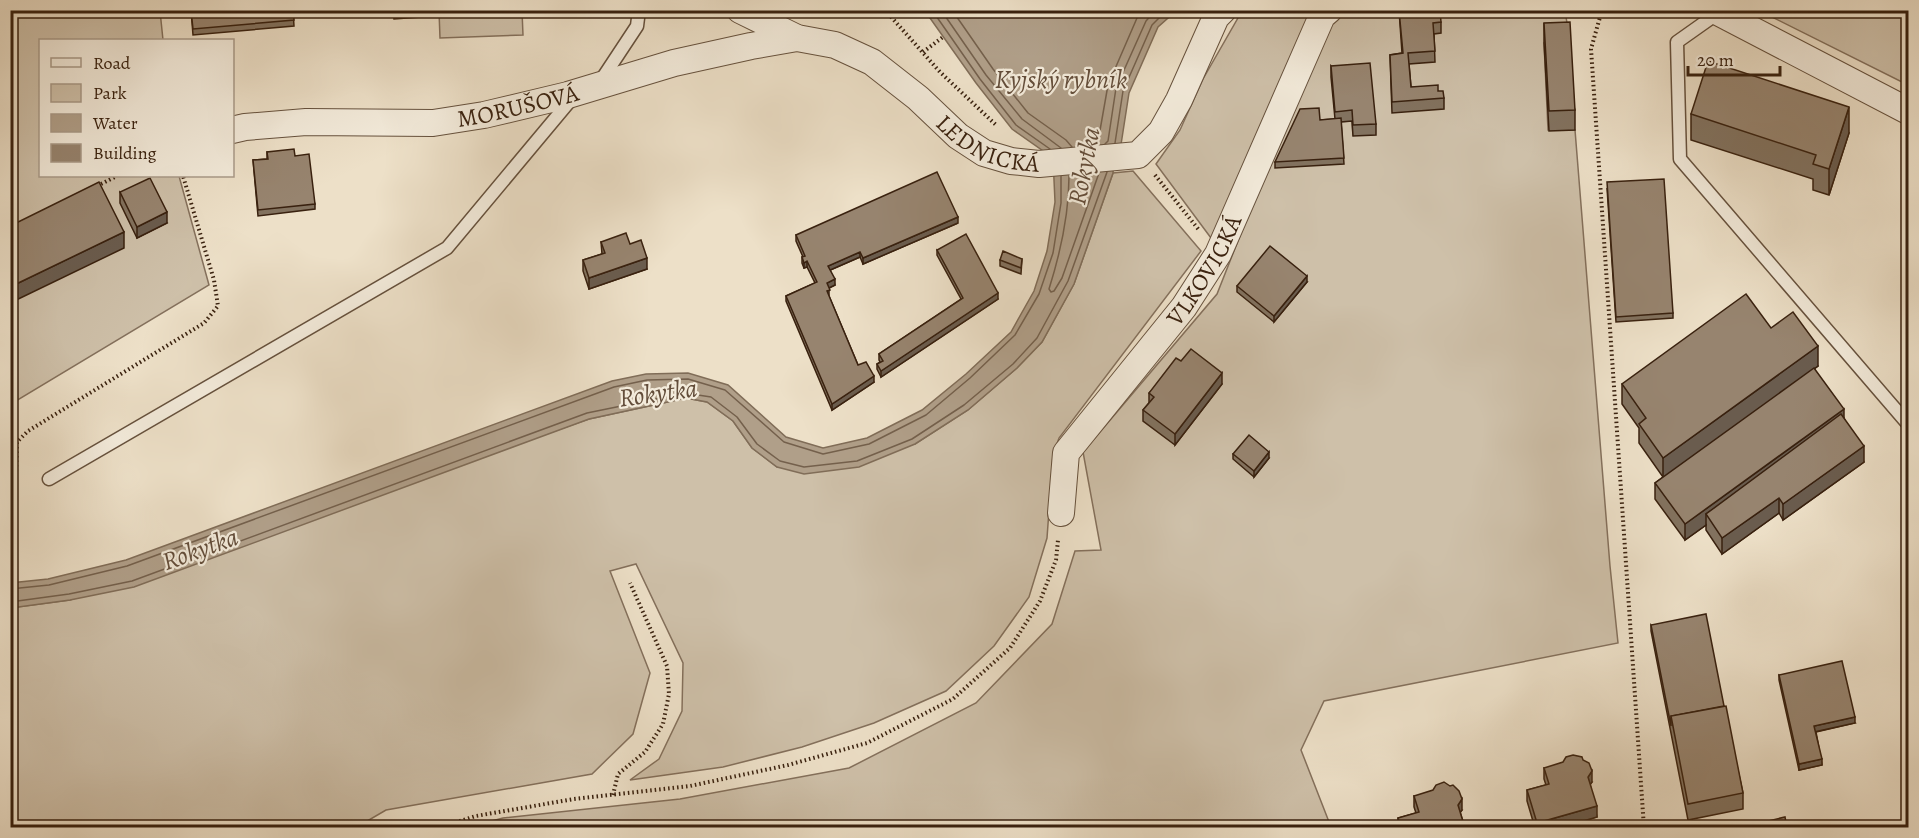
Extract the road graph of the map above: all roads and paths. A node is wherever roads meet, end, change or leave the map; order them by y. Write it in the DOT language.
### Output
graph roads {
  1 [pos="639,10"];
  2 [pos="740,10"];
  3 [pos="885,10"];
  4 [pos="1223,10"];
  5 [pos="1329,10"];
  6 [pos="1602,10"];
  7 [pos="1716,12"];
  8 [pos="943,37"];
  9 [pos="797,38"];
  10 [pos="923,52"];
  11 [pos="598,85"];
  12 [pos="568,94"];
  13 [pos="1908,111"];
  14 [pos="1000,128"];
  15 [pos="234,130"];
  16 [pos="115,177"];
  17 [pos="183,177"];
  18 [pos="96,186"];
  19 [pos="1164,188"];
  20 [pos="1218,254"];
  21 [pos="1908,423"];
  22 [pos="10,477"];
  23 [pos="49,479"];
  24 [pos="1061,513"];
  25 [pos="630,583"];
  26 [pos="614,795"];
  27 [pos="438,828"];
  28 [pos="1644,828"];
  1 -- 11 [label="lane"];
  2 -- 9 [label="street, LEDNICKÁ"];
  3 -- 10 [label="path"];
  4 -- 9 [label="street, LEDNICKÁ"];
  5 -- 20 [label="street, VLKOVICKÁ"];
  6 -- 28 [label="path"];
  7 -- 13 [label="street"];
  7 -- 21 [label="lane"];
  8 -- 10 [label="path"];
  9 -- 11 [label="street, MORUŠOVÁ"];
  10 -- 14 [label="path"];
  11 -- 12 [label="street, MORUŠOVÁ"];
  12 -- 15 [label="street, MORUŠOVÁ"];
  12 -- 23 [label="lane"];
  16 -- 18 [label="path"];
  17 -- 22 [label="path"];
  19 -- 20 [label="path"];
  20 -- 24 [label="street, VLKOVICKÁ"];
  24 -- 26 [label="path"];
  25 -- 26 [label="path"];
  26 -- 27 [label="path"];
}
